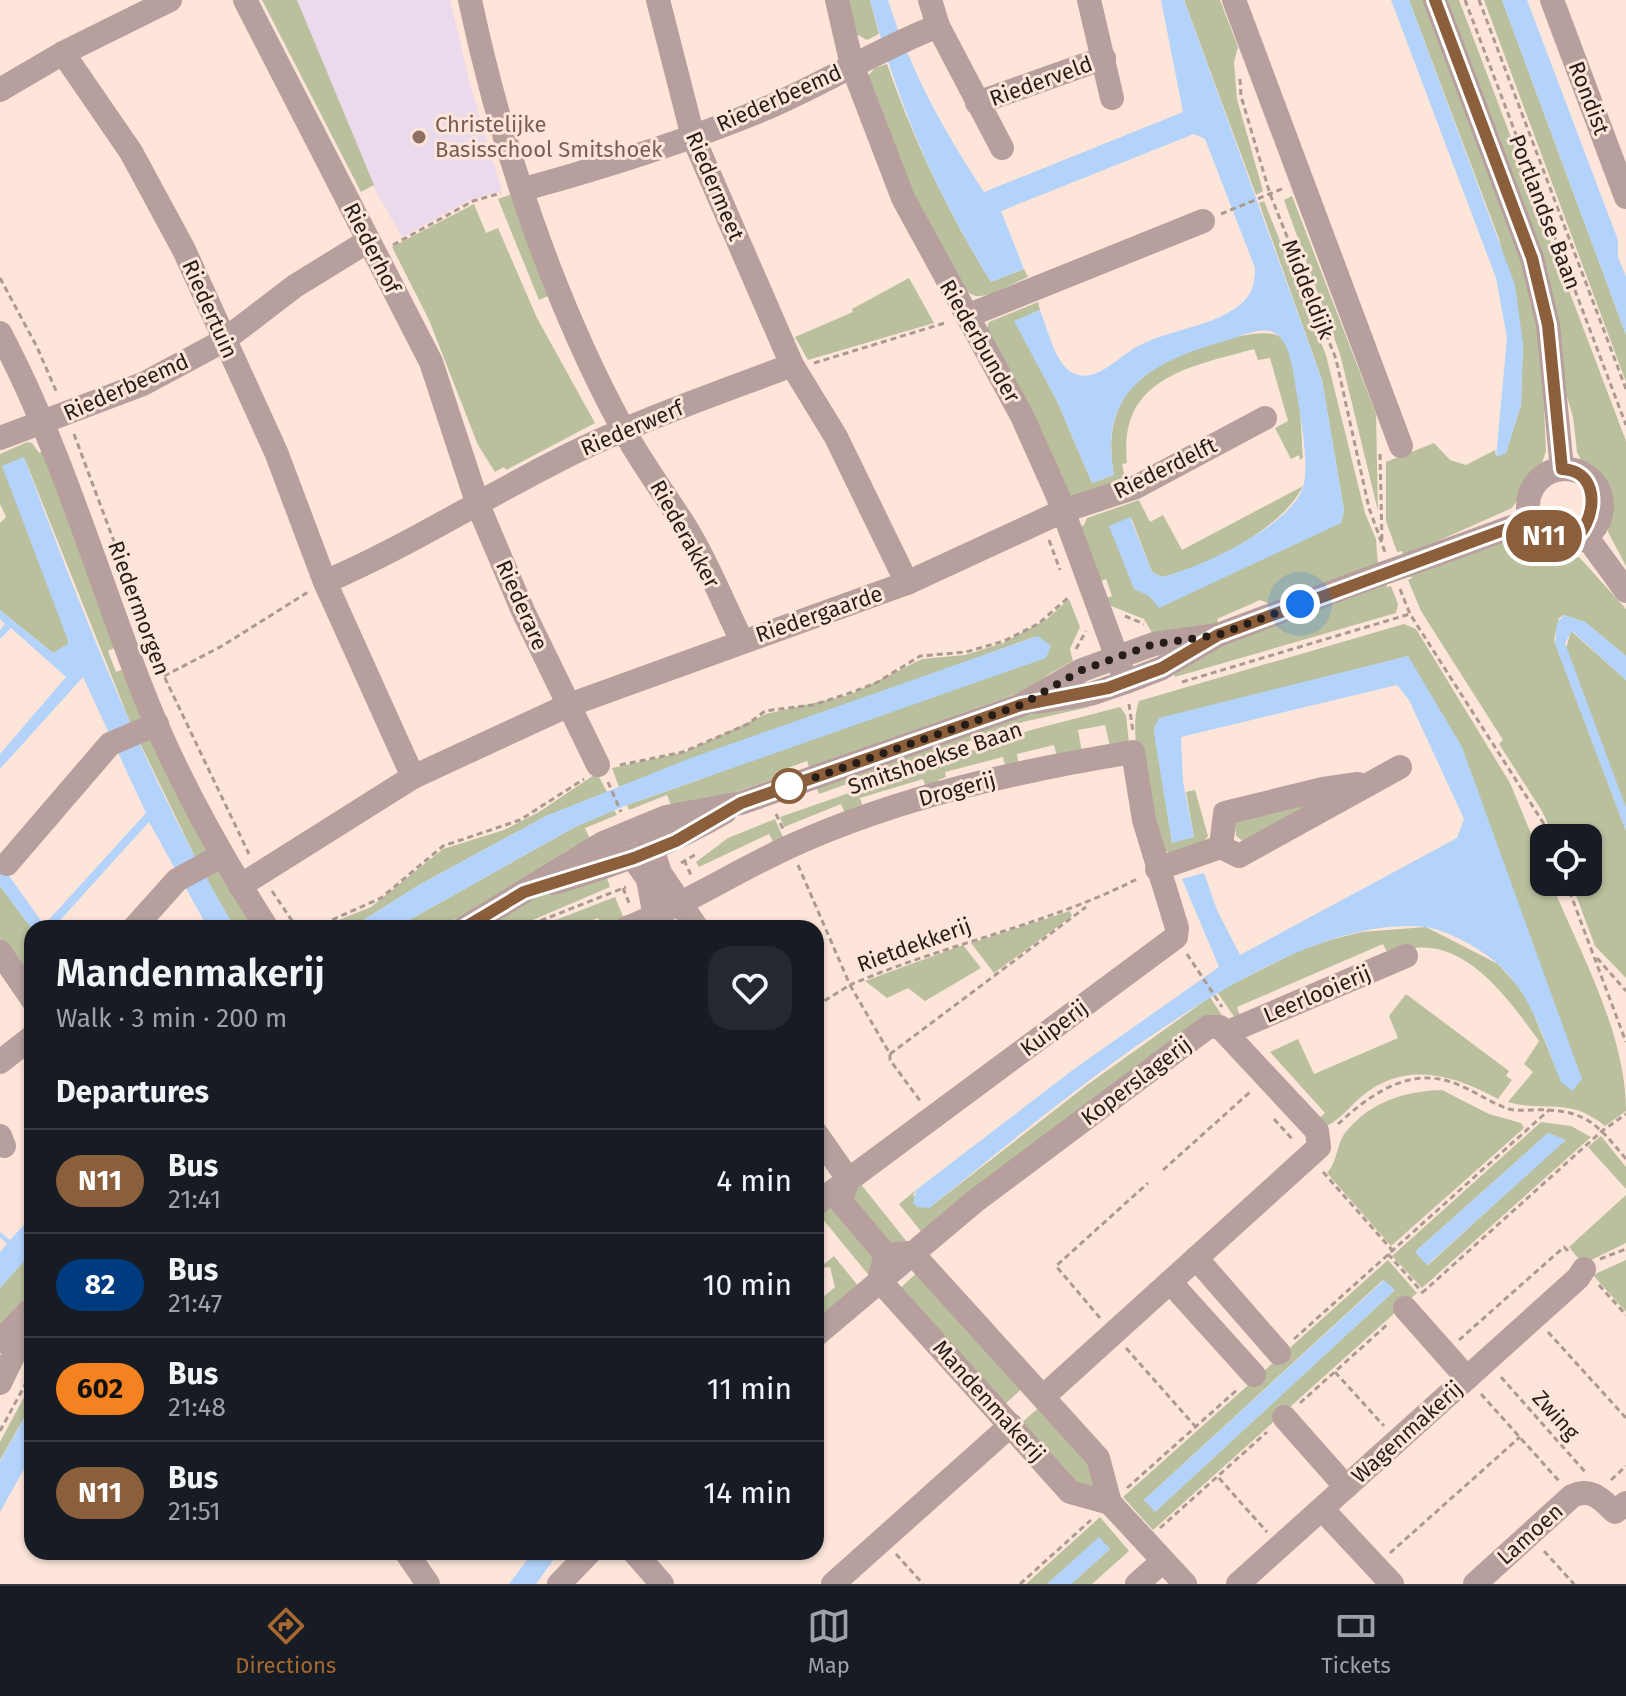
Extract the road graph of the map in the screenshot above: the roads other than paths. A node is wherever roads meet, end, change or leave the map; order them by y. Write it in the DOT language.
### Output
graph roads {
  1 [pos="170,0"];
  2 [pos="245,0"];
  3 [pos="470,0"];
  4 [pos="658,0"];
  5 [pos="837,0"];
  6 [pos="930,0"];
  7 [pos="1089,0"];
  8 [pos="1234,0"];
  9 [pos="1435,0"];
  10 [pos="1552,0"];
  11 [pos="938,26"];
  12 [pos="63,53"];
  13 [pos="1104,58"];
  14 [pos="852,65"];
  15 [pos="0,90"];
  16 [pos="1112,98"];
  17 [pos="977,103"];
  18 [pos="693,137"];
  19 [pos="1002,148"];
  20 [pos="524,189"];
  21 [pos="1626,197"];
  22 [pos="1203,221"];
  23 [pos="372,247"];
  24 [pos="967,316"];
  25 [pos="0,333"];
  26 [pos="223,341"];
  27 [pos="792,365"];
  28 [pos="1265,418"];
  29 [pos="43,423"];
  30 [pos="623,429"];
  31 [pos="0,438"];
  32 [pos="1390,446"];
  33 [pos="1562,469"];
  34 [pos="478,505"];
  35 [pos="1063,511"];
  36 [pos="1531,520"];
  37 [pos="1586,536"];
  38 [pos="325,582"];
  39 [pos="907,583"];
  40 [pos="1626,591"];
  41 [pos="1218,635"];
  42 [pos="742,641"];
  43 [pos="1117,658"];
  44 [pos="1124,694"];
  45 [pos="569,705"];
  46 [pos="1021,705"];
  47 [pos="150,726"];
  48 [pos="1400,767"];
  49 [pos="602,773"];
  50 [pos="413,777"];
  51 [pos="1369,783"];
  52 [pos="741,803"];
  53 [pos="629,824"];
  54 [pos="1221,847"];
  55 [pos="214,860"];
  56 [pos="7,864"];
  57 [pos="649,865"];
  58 [pos="1157,869"];
  59 [pos="250,880"];
  60 [pos="524,892"];
  61 [pos="680,903"];
  62 [pos="141,920"];
  63 [pos="264,920"];
  64 [pos="477,920"];
  65 [pos="656,920"];
  66 [pos="659,920"];
  67 [pos="692,920"];
  68 [pos="0,952"];
  69 [pos="1406,956"];
  70 [pos="24,986"];
  71 [pos="1228,1032"];
  72 [pos="24,1043"];
  73 [pos="0,1062"];
  74 [pos="824,1176"];
  75 [pos="828,1198"];
  76 [pos="912,1253"];
  77 [pos="886,1255"];
  78 [pos="1196,1258"];
  79 [pos="1584,1269"];
  80 [pos="879,1280"];
  81 [pos="1170,1282"];
  82 [pos="1414,1300"];
  83 [pos="24,1316"];
  84 [pos="824,1328"];
  85 [pos="24,1334"];
  86 [pos="0,1341"];
  87 [pos="1279,1353"];
  88 [pos="1254,1375"];
  89 [pos="1467,1378"];
  90 [pos="0,1383"];
  91 [pos="1043,1397"];
  92 [pos="1284,1417"];
  93 [pos="1011,1425"];
  94 [pos="1346,1487"];
  95 [pos="1110,1503"];
  96 [pos="1626,1503"];
  97 [pos="1322,1509"];
  98 [pos="582,1560"];
  99 [pos="641,1560"];
  100 [pos="1162,1562"];
  101 [pos="1384,1575"];
  102 [pos="559,1584"];
  103 [pos="662,1584"];
  104 [pos="833,1584"];
  105 [pos="1137,1584"];
  106 [pos="1185,1584"];
  107 [pos="1238,1584"];
  108 [pos="1475,1584"];
  1 -- 12 [label="street"];
  2 -- 23 [label="street, Riederhof"];
  3 -- 20 [label="street"];
  4 -- 18 [label="street, Riedermeet"];
  5 -- 14 [label="street, Riederbunder"];
  6 -- 11 [label="street, Riederveld"];
  7 -- 13 [label="street, Riederveld"];
  8 -- 32 [label="street, Middeldijk"];
  9 -- 33 [label="street, Portlandse Baan"];
  10 -- 21 [label="street, Rondist"];
  11 -- 14 [label="street"];
  11 -- 17 [label="street, Riederveld"];
  12 -- 15 [label="street"];
  12 -- 26 [label="street, Riedertuin"];
  13 -- 16 [label="street, Riederveld"];
  13 -- 17 [label="street, Riederveld"];
  14 -- 18 [label="street, Riederbeemd"];
  14 -- 24 [label="street, Riederbunder"];
  17 -- 19 [label="street, Riederveld"];
  18 -- 20 [label="street, Riederbeemd"];
  18 -- 27 [label="street, Riedermeet"];
  20 -- 30 [label="street"];
  22 -- 24 [label="street"];
  23 -- 26 [label="street, Riederbeemd"];
  23 -- 34 [label="street, Riederhof"];
  24 -- 35 [label="street, Riederbunder"];
  25 -- 29 [label="street, Riedermorgen"];
  26 -- 29 [label="street, Riederbeemd"];
  26 -- 38 [label="street, Riedertuin"];
  27 -- 30 [label="street, Riederwerf"];
  27 -- 39 [label="street, Riedermeet"];
  28 -- 35 [label="street, Riederdelft"];
  29 -- 31 [label="street, Riederbeemd"];
  29 -- 47 [label="street, Riedermorgen"];
  30 -- 34 [label="street, Riederwerf"];
  30 -- 42 [label="street, Riederakker"];
  33 -- 36 [label="street"];
  33 -- 37 [label="street"];
  34 -- 38 [label="street"];
  34 -- 45 [label="street, Riederare"];
  35 -- 39 [label="street, Riedergaarde"];
  35 -- 43 [label="street, Riederbunder"];
  36 -- 37 [label="street"];
  36 -- 41 [label="street, Smitshoekse Baan, bridge"];
  37 -- 40 [label="street"];
  38 -- 50 [label="street, Riedertuin"];
  39 -- 42 [label="street, Riedergaarde"];
  41 -- 43 [label="street, Smitshoekse Baan"];
  41 -- 44 [label="street, Smitshoekse Baan"];
  42 -- 45 [label="street, Riedergaarde"];
  43 -- 44 [label="street, Riederbunder"];
  43 -- 46 [label="street, Smitshoekse Baan"];
  44 -- 46 [label="street, Smitshoekse Baan"];
  45 -- 49 [label="street"];
  45 -- 50 [label="street, Riedergaarde"];
  46 -- 52 [label="street, Smitshoekse Baan"];
  47 -- 55 [label="street, Riedermorgen"];
  47 -- 56 [label="street"];
  48 -- 51 [label="street"];
  50 -- 59 [label="street, Riedergaarde"];
  51 -- 54 [label="street"];
  51 -- 54 [label="street"];
  52 -- 53 [label="street, Smitshoekse Baan"];
  52 -- 57 [label="street, Smitshoekse Baan"];
  53 -- 57 [label="street"];
  53 -- 60 [label="street, Smitshoekse Baan"];
  54 -- 58 [label="street"];
  55 -- 59 [label="street, Riedermorgen"];
  55 -- 62 [label="street"];
  57 -- 60 [label="street, Smitshoekse Baan"];
  57 -- 61 [label="street"];
  57 -- 65 [label="street"];
  58 -- 61 [label="street, Drogerij"];
  58 -- 75 [label="street, Kuiperij"];
  59 -- 63 [label="street, Riedermorgen"];
  60 -- 64 [label="street, Smitshoekse Baan"];
  61 -- 66 [label="street, Drogerij"];
  61 -- 67 [label="street"];
  68 -- 70 [label="street"];
  69 -- 71 [label="street, Leerlooierij"];
  71 -- 76 [label="street, Koperslagerij"];
  71 -- 78 [label="street"];
  72 -- 73 [label="street"];
  74 -- 75 [label="street"];
  75 -- 77 [label="street"];
  76 -- 77 [label="street"];
  76 -- 80 [label="street"];
  76 -- 91 [label="street, Mandenmakerij"];
  77 -- 80 [label="street"];
  78 -- 81 [label="street"];
  78 -- 87 [label="street"];
  79 -- 89 [label="street, Wagenmakerij"];
  80 -- 84 [label="street"];
  80 -- 93 [label="street, Mandenmakerij"];
  81 -- 88 [label="street"];
  81 -- 91 [label="street"];
  82 -- 89 [label="street, Wagenmakerij"];
  83 -- 86 [label="street"];
  85 -- 90 [label="street"];
  89 -- 94 [label="street, Wagenmakerij"];
  91 -- 95 [label="street, Mandenmakerij"];
  92 -- 94 [label="street, Wagenmakerij"];
  93 -- 95 [label="street, Mandenmakerij"];
  93 -- 104 [label="street"];
  94 -- 97 [label="street, Wagenmakerij"];
  95 -- 100 [label="street, Mandenmakerij"];
  96 -- 108 [label="street, Lamoen"];
  97 -- 101 [label="street"];
  97 -- 107 [label="street, Wagenmakerij"];
  98 -- 102 [label="street"];
  99 -- 103 [label="street"];
  100 -- 105 [label="street"];
  100 -- 106 [label="street"];
}
